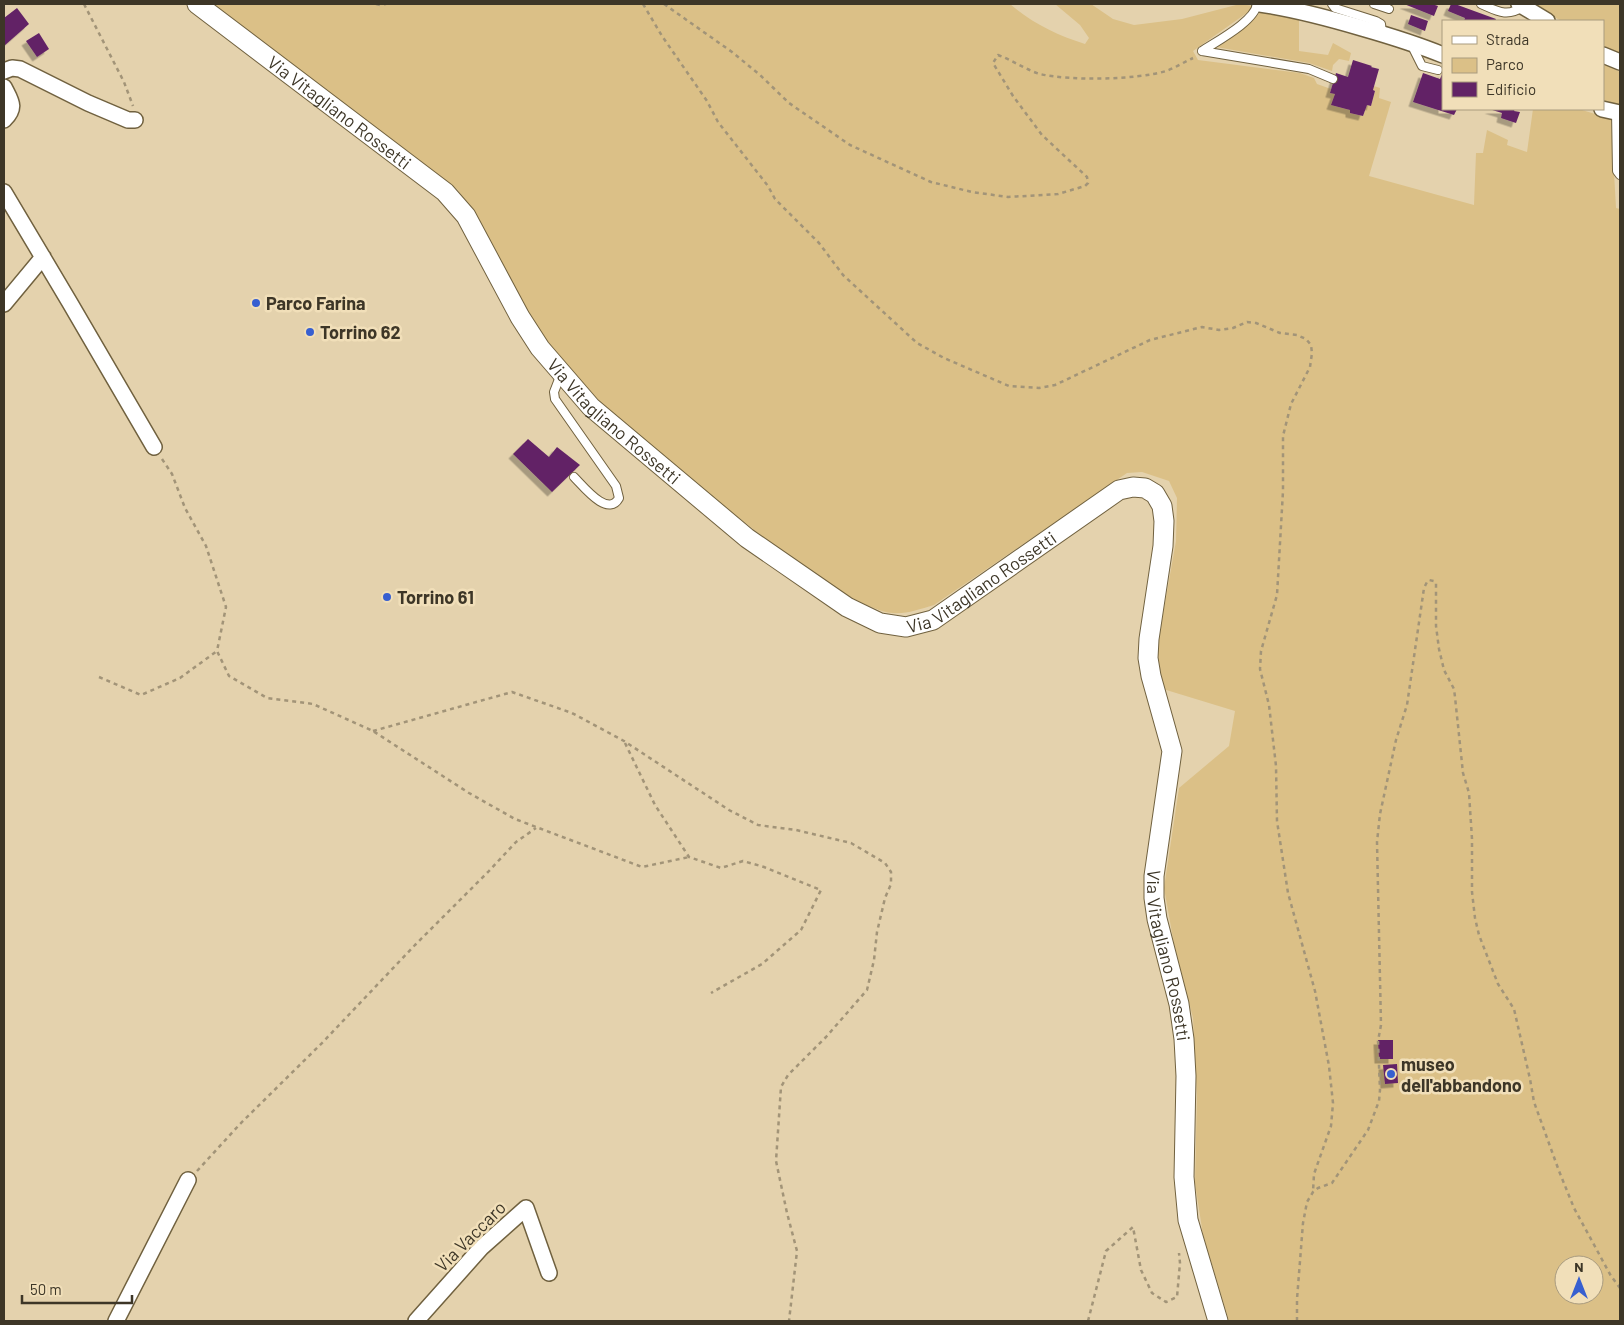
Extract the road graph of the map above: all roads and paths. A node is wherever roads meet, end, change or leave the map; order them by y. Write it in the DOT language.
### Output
graph roads {
  1 [pos="84,4"];
  2 [pos="198,4"];
  3 [pos="376,4"];
  4 [pos="386,4"];
  5 [pos="643,4"];
  6 [pos="664,4"];
  7 [pos="1259,4"];
  8 [pos="1332,4"];
  9 [pos="1374,4"];
  10 [pos="1481,4"];
  11 [pos="1522,5"];
  12 [pos="1389,9"];
  13 [pos="1545,20"];
  14 [pos="1382,33"];
  15 [pos="1416,44"];
  16 [pos="1202,51"];
  17 [pos="1442,55"];
  18 [pos="1604,55"];
  19 [pos="1620,62"];
  20 [pos="1438,70"];
  21 [pos="4,71"];
  22 [pos="1333,80"];
  23 [pos="4,86"];
  24 [pos="1613,111"];
  25 [pos="4,120"];
  26 [pos="135,120"];
  27 [pos="1620,175"];
  28 [pos="4,192"];
  29 [pos="43,257"];
  30 [pos="4,304"];
  31 [pos="562,374"];
  32 [pos="154,447"];
  33 [pos="574,477"];
  34 [pos="217,651"];
  35 [pos="99,677"];
  36 [pos="373,731"];
  37 [pos="624,741"];
  38 [pos="536,828"];
  39 [pos="689,857"];
  40 [pos="711,993"];
  41 [pos="188,1180"];
  42 [pos="1313,1192"];
  43 [pos="1178,1245"];
  44 [pos="550,1273"];
  45 [pos="1620,1288"];
  46 [pos="116,1321"];
  47 [pos="416,1321"];
  48 [pos="789,1321"];
  49 [pos="1088,1321"];
  50 [pos="1218,1321"];
  51 [pos="1297,1321"];
  1 -- 26 [label="path"];
  2 -- 31 [label="street, Via Vitagliano Rossetti"];
  3 -- 4 [label="path"];
  5 -- 42 [label="path"];
  6 -- 16 [label="path"];
  7 -- 14 [label="street"];
  7 -- 16 [label="lane"];
  8 -- 14 [label="lane"];
  9 -- 12 [label="lane"];
  10 -- 11 [label="lane"];
  11 -- 13 [label="street"];
  14 -- 15 [label="street"];
  15 -- 17 [label="street"];
  15 -- 20 [label="lane"];
  16 -- 22 [label="lane"];
  18 -- 19 [label="street"];
  21 -- 26 [label="street"];
  23 -- 25 [label="street"];
  24 -- 27 [label="lane"];
  28 -- 29 [label="street"];
  29 -- 30 [label="street"];
  29 -- 32 [label="street"];
  31 -- 33 [label="lane"];
  31 -- 50 [label="street, Via Vitagliano Rossetti"];
  32 -- 34 [label="path"];
  34 -- 35 [label="path"];
  34 -- 36 [label="path"];
  36 -- 37 [label="path"];
  36 -- 38 [label="path"];
  37 -- 39 [label="path"];
  37 -- 48 [label="path"];
  38 -- 39 [label="path"];
  38 -- 41 [label="path"];
  39 -- 40 [label="path"];
  41 -- 46 [label="street"];
  42 -- 45 [label="path"];
  42 -- 51 [label="path"];
  43 -- 49 [label="path"];
  44 -- 47 [label="street, Via Vaccaro"];
}
